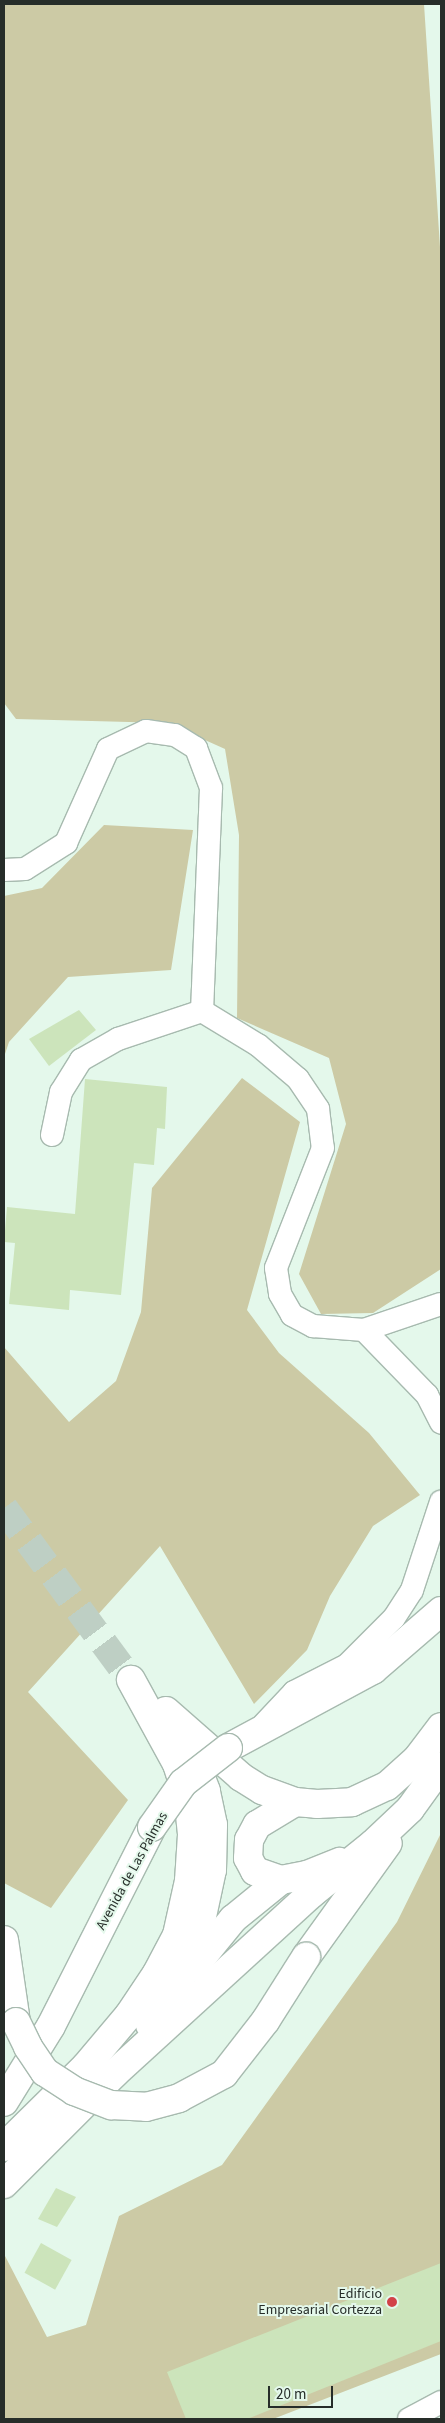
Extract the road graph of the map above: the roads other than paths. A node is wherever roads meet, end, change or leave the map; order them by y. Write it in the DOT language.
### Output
graph roads {
  1 [pos="4,870"];
  2 [pos="202,1011"];
  3 [pos="52,1135"];
  4 [pos="441,1304"];
  5 [pos="364,1330"];
  6 [pos="441,1423"];
  7 [pos="441,1502"];
  8 [pos="441,1611"];
  9 [pos="166,1711"];
  10 [pos="441,1727"];
  11 [pos="255,1734"];
  12 [pos="441,1766"];
  13 [pos="295,1802"];
  14 [pos="410,1809"];
  15 [pos="373,1844"];
  16 [pos="281,1880"];
  17 [pos="4,1940"];
  18 [pos="175,1992"];
  19 [pos="115,2073"];
  20 [pos="4,2102"];
  21 [pos="4,2147"];
  22 [pos="4,2184"];
  23 [pos="441,2402"];
  24 [pos="409,2419"];
  1 -- 2 [label="lane"];
  2 -- 3 [label="lane"];
  2 -- 5 [label="lane"];
  4 -- 5 [label="lane"];
  5 -- 6 [label="lane"];
  7 -- 11 [label="lane"];
  8 -- 11 [label="main road, Avenida de Las Palmas"];
  9 -- 13 [label="main road"];
  9 -- 18 [label="main road"];
  9 -- 21 [label="main road"];
  10 -- 13 [label="main road"];
  11 -- 20 [label="main road, Avenida de Las Palmas, bridge"];
  12 -- 14 [label="main road"];
  13 -- 16 [label="main road"];
  14 -- 15 [label="main road"];
  14 -- 17 [label="main road, bridge"];
  15 -- 16 [label="main road"];
  15 -- 19 [label="main road"];
  16 -- 18 [label="main road"];
  18 -- 19 [label="main road"];
  19 -- 22 [label="main road"];
  23 -- 24 [label="lane"];
}
